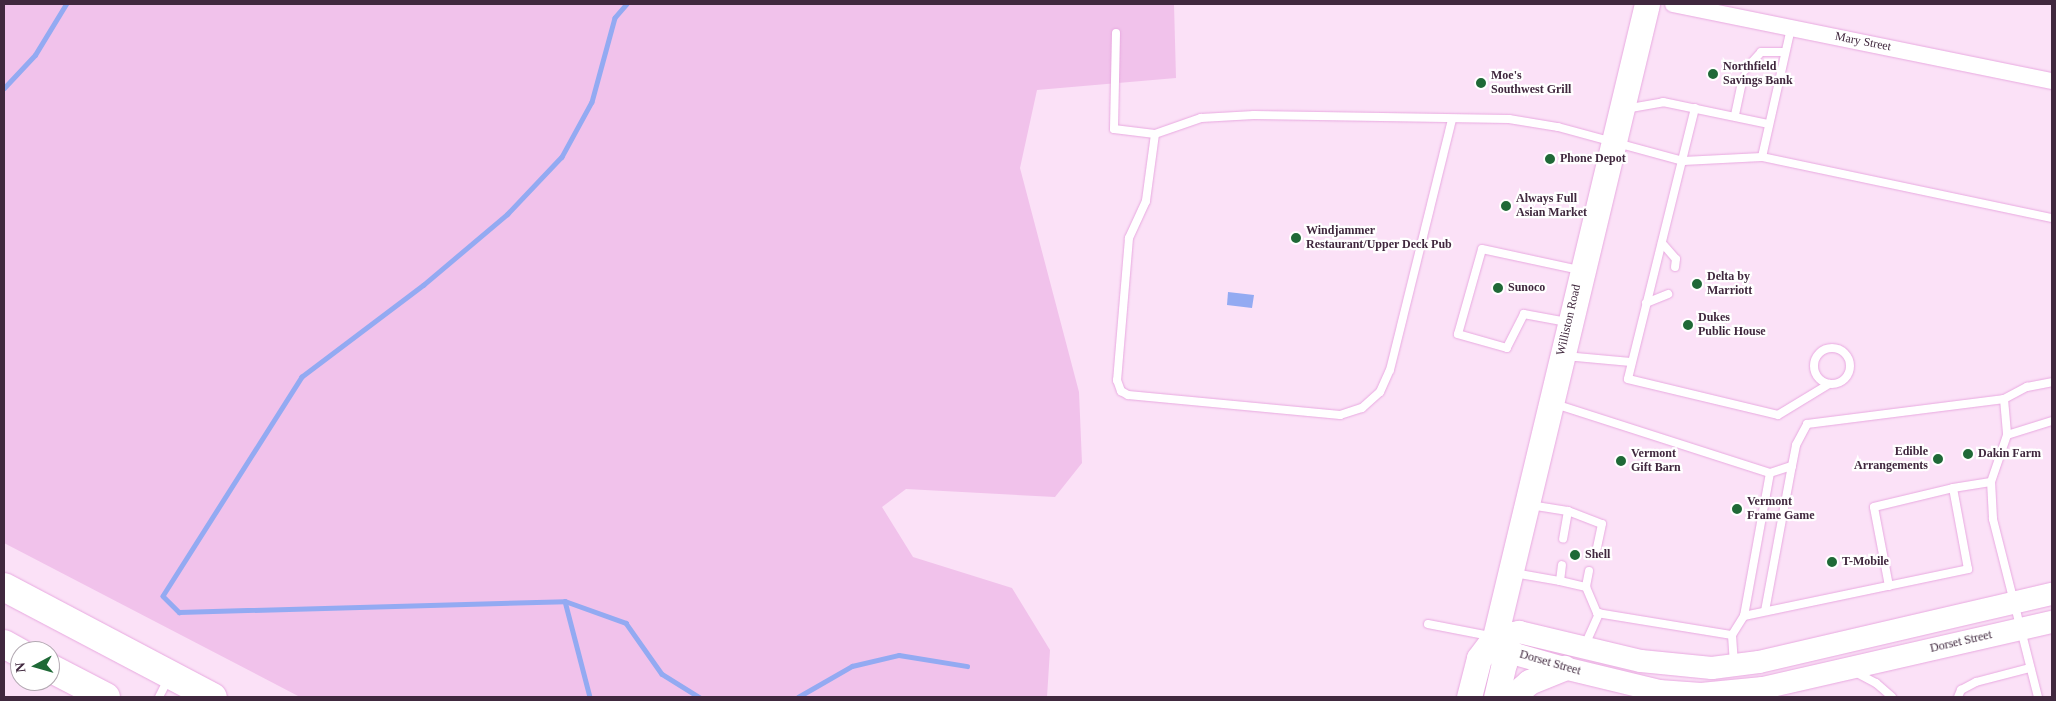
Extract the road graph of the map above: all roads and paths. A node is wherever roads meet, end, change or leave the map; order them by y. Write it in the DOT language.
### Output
graph roads {
  1 [pos="1647,4"];
  2 [pos="1673,4"];
  3 [pos="1791,28"];
  4 [pos="1116,33"];
  5 [pos="1785,52"];
  6 [pos="1745,70"];
  7 [pos="2052,81"];
  8 [pos="1741,86"];
  9 [pos="1695,108"];
  10 [pos="1620,109"];
  11 [pos="1735,115"];
  12 [pos="1452,120"];
  13 [pos="1768,124"];
  14 [pos="1155,134"];
  15 [pos="1612,142"];
  16 [pos="1762,157"];
  17 [pos="1684,161"];
  18 [pos="2052,218"];
  19 [pos="1662,243"];
  20 [pos="1675,267"];
  21 [pos="1581,270"];
  22 [pos="1668,294"];
  23 [pos="1646,303"];
  24 [pos="1568,322"];
  25 [pos="1560,356"];
  26 [pos="1631,362"];
  27 [pos="2052,382"];
  28 [pos="1829,384"];
  29 [pos="2004,399"];
  30 [pos="1549,403"];
  31 [pos="2052,421"];
  32 [pos="2007,435"];
  33 [pos="1792,466"];
  34 [pos="1770,473"];
  35 [pos="1991,482"];
  36 [pos="1953,488"];
  37 [pos="1525,505"];
  38 [pos="1568,511"];
  39 [pos="1563,540"];
  40 [pos="1597,547"];
  41 [pos="1562,565"];
  42 [pos="1589,571"];
  43 [pos="1510,573"];
  44 [pos="1560,581"];
  45 [pos="1889,586"];
  46 [pos="4,587"];
  47 [pos="1586,587"];
  48 [pos="2052,594"];
  49 [pos="2012,603"];
  50 [pos="1765,612"];
  51 [pos="1599,613"];
  52 [pos="1744,616"];
  53 [pos="2052,622"];
  54 [pos="1428,624"];
  55 [pos="2019,629"];
  56 [pos="1732,635"];
  57 [pos="1494,637"];
  58 [pos="1584,647"];
  59 [pos="1734,666"];
  60 [pos="1564,668"];
  61 [pos="2030,668"];
  62 [pos="1849,669"];
  63 [pos="60,673"];
  64 [pos="165,686"];
  65 [pos="1738,692"];
  66 [pos="1701,696"];
  67 [pos="106,697"];
  68 [pos="213,697"];
  69 [pos="1469,697"];
  70 [pos="1496,697"];
  71 [pos="1512,697"];
  72 [pos="1892,697"];
  73 [pos="1958,697"];
  74 [pos="2038,697"];
  1 -- 10 [label="main road, Williston Road"];
  2 -- 3 [label="street, Mary Street"];
  3 -- 5 [label="lane"];
  3 -- 7 [label="street, Mary Street"];
  4 -- 14 [label="lane"];
  5 -- 6 [label="lane"];
  5 -- 13 [label="lane"];
  8 -- 11 [label="lane"];
  9 -- 10 [label="lane"];
  9 -- 11 [label="lane"];
  9 -- 17 [label="lane"];
  10 -- 15 [label="main road, Williston Road"];
  11 -- 13 [label="lane"];
  12 -- 14 [label="lane"];
  12 -- 14 [label="lane"];
  12 -- 15 [label="lane"];
  13 -- 16 [label="lane"];
  15 -- 17 [label="lane"];
  15 -- 21 [label="main road, Williston Road"];
  16 -- 17 [label="lane"];
  16 -- 18 [label="lane"];
  17 -- 19 [label="lane"];
  19 -- 20 [label="lane"];
  19 -- 23 [label="lane"];
  21 -- 24 [label="main road, Williston Road"];
  21 -- 24 [label="lane"];
  22 -- 23 [label="lane"];
  23 -- 26 [label="lane"];
  24 -- 25 [label="main road, Williston Road"];
  25 -- 26 [label="lane"];
  25 -- 30 [label="main road, Williston Road"];
  26 -- 28 [label="lane"];
  27 -- 29 [label="lane"];
  28 -- 28 [label="lane"];
  29 -- 32 [label="lane"];
  29 -- 33 [label="lane"];
  30 -- 34 [label="lane"];
  30 -- 37 [label="main road, Williston Road"];
  31 -- 32 [label="lane"];
  32 -- 35 [label="lane"];
  33 -- 34 [label="lane"];
  33 -- 50 [label="lane"];
  34 -- 52 [label="lane"];
  35 -- 36 [label="lane"];
  35 -- 49 [label="lane"];
  36 -- 45 [label="lane"];
  36 -- 45 [label="lane"];
  37 -- 38 [label="lane"];
  37 -- 43 [label="main road, Williston Road"];
  38 -- 39 [label="lane"];
  38 -- 40 [label="lane"];
  41 -- 44 [label="lane"];
  42 -- 47 [label="lane"];
  43 -- 44 [label="lane"];
  43 -- 57 [label="main road, Williston Road"];
  44 -- 47 [label="lane"];
  45 -- 50 [label="lane"];
  46 -- 64 [label="highway"];
  47 -- 51 [label="lane"];
  48 -- 49 [label="main road, Dorset Street"];
  49 -- 55 [label="lane"];
  49 -- 59 [label="main road, Dorset Street"];
  50 -- 52 [label="lane"];
  51 -- 56 [label="lane"];
  51 -- 58 [label="lane"];
  52 -- 56 [label="lane"];
  53 -- 55 [label="main road, Dorset Street"];
  54 -- 57 [label="lane"];
  55 -- 61 [label="lane"];
  55 -- 62 [label="main road, Dorset Street"];
  56 -- 59 [label="lane"];
  57 -- 58 [label="main road, Dorset Street"];
  57 -- 60 [label="main road, Dorset Street"];
  57 -- 69 [label="main road, Williston Road"];
  57 -- 70 [label="main road"];
  58 -- 59 [label="main road, Dorset Street"];
  59 -- 65 [label="main road"];
  60 -- 66 [label="main road, Dorset Street"];
  60 -- 71 [label="main road"];
  61 -- 73 [label="lane"];
  61 -- 74 [label="lane"];
  62 -- 65 [label="main road, Dorset Street"];
  62 -- 72 [label="lane"];
  63 -- 67 [label="highway"];
  64 -- 68 [label="highway"];
  65 -- 66 [label="main road, Dorset Street"];
}
